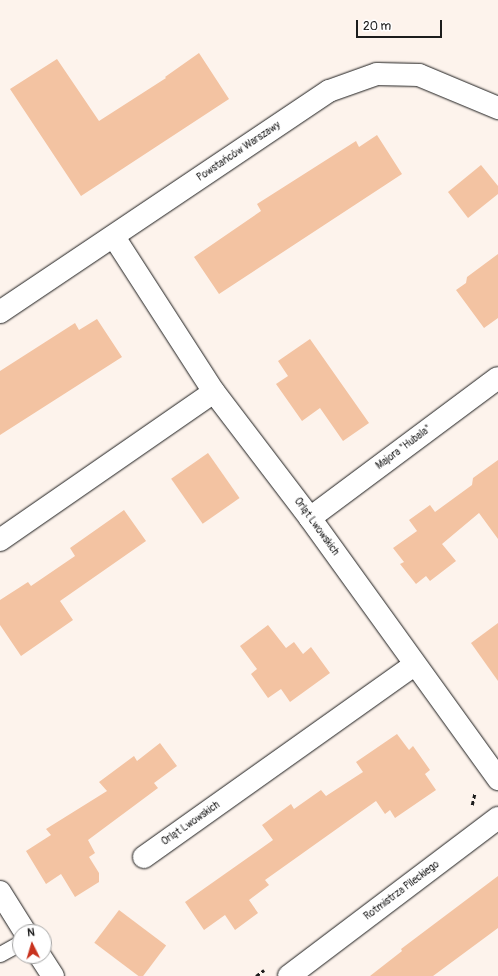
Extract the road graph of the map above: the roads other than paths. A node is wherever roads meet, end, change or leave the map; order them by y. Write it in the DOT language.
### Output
graph roads {
  1 [pos="498,108"];
  2 [pos="114,237"];
  3 [pos="0,312"];
  4 [pos="498,378"];
  5 [pos="214,392"];
  6 [pos="310,518"];
  7 [pos="0,540"];
  8 [pos="414,665"];
  9 [pos="498,779"];
  10 [pos="498,818"];
  11 [pos="144,857"];
  12 [pos="0,892"];
  13 [pos="20,924"];
  14 [pos="12,947"];
  15 [pos="0,954"];
  16 [pos="45,964"];
  17 [pos="310,970"];
  18 [pos="53,976"];
  19 [pos="289,976"];
  1 -- 2 [label="street, Powstańców Warszawy"];
  2 -- 3 [label="street, Powstańców Warszawy"];
  2 -- 5 [label="street, Orląt Lwowskich"];
  4 -- 6 [label="street, Majora \"Hubala\""];
  5 -- 6 [label="street, Orląt Lwowskich"];
  5 -- 7 [label="street"];
  6 -- 8 [label="street, Orląt Lwowskich"];
  8 -- 9 [label="street, Orląt Lwowskich"];
  8 -- 11 [label="street, Orląt Lwowskich"];
  10 -- 17 [label="street, Rotmistrza Pileckiego"];
  12 -- 13 [label="street"];
  14 -- 15 [label="lane"];
  16 -- 18 [label="street"];
  17 -- 19 [label="street, Rotmistrza Pileckiego"];
}
